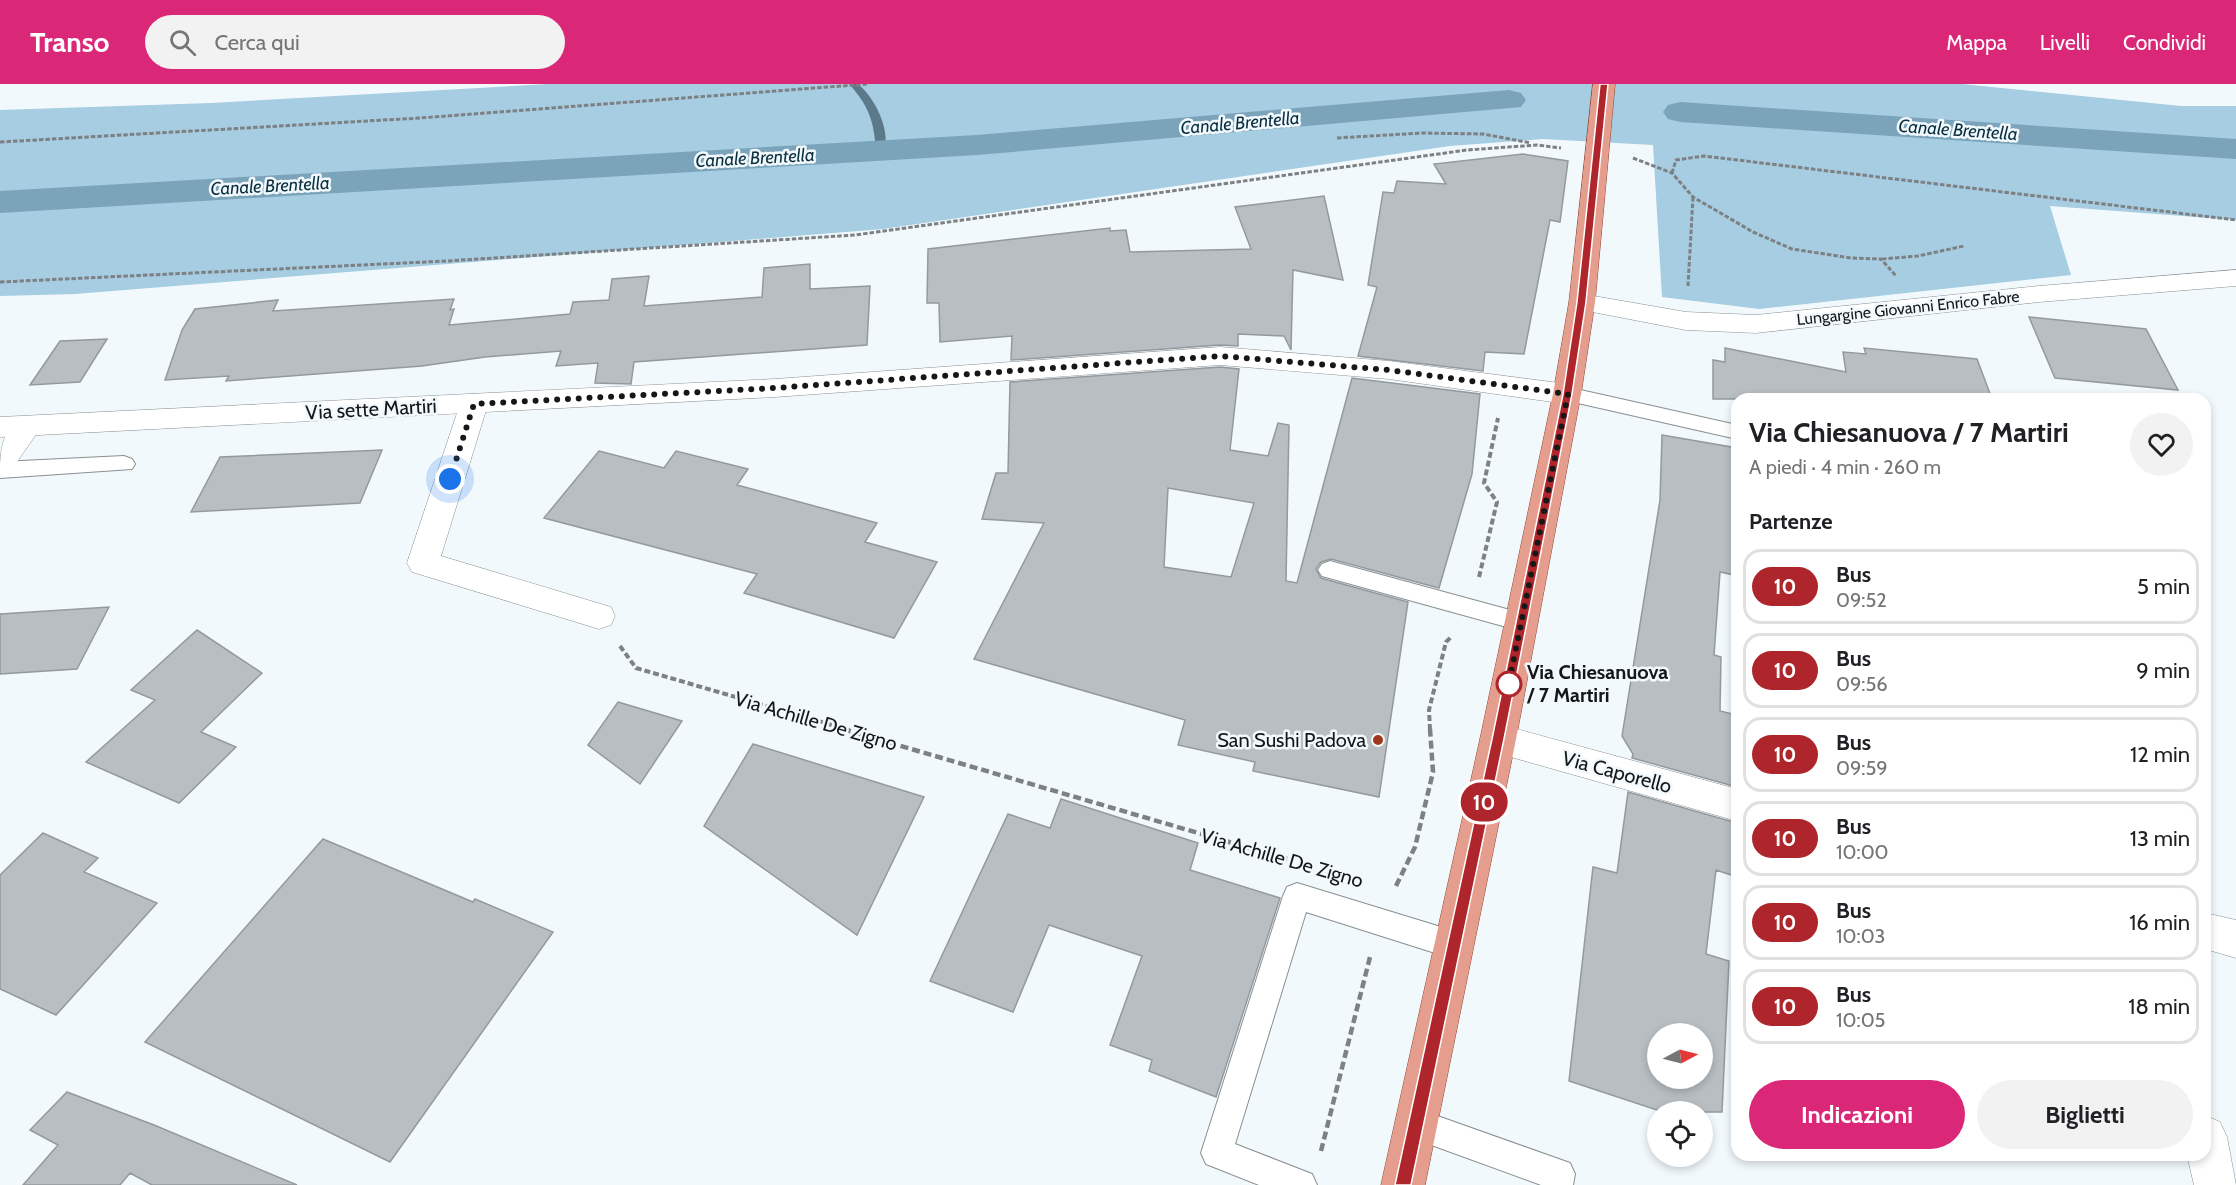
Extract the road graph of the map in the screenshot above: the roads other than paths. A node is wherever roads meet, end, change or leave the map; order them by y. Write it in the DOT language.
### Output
graph roads {
  1 [pos="1604,84"];
  2 [pos="2236,278"];
  3 [pos="1581,302"];
  4 [pos="1568,394"];
  5 [pos="474,404"];
  6 [pos="14,426"];
  7 [pos="1731,431"];
  8 [pos="124,464"];
  9 [pos="0,465"];
  10 [pos="0,470"];
  11 [pos="1330,570"];
  12 [pos="599,616"];
  13 [pos="1521,622"];
  14 [pos="1498,739"];
  15 [pos="1731,802"];
  16 [pos="2211,933"];
  17 [pos="2236,939"];
  18 [pos="1454,945"];
  19 [pos="1415,1124"];
  20 [pos="2210,1161"];
  21 [pos="1309,1173"];
  22 [pos="1403,1185"];
  23 [pos="1557,1185"];
  24 [pos="2216,1185"];
  1 -- 3 [label="main road"];
  2 -- 3 [label="main road, Lungargine Giovanni Enrico Fabre"];
  3 -- 4 [label="main road"];
  4 -- 5 [label="main road, Via sette Martiri"];
  4 -- 7 [label="lane"];
  4 -- 13 [label="main road"];
  5 -- 6 [label="main road, Via sette Martiri"];
  5 -- 12 [label="main road"];
  6 -- 9 [label="main road"];
  8 -- 10 [label="lane"];
  11 -- 13 [label="lane"];
  13 -- 14 [label="main road"];
  14 -- 15 [label="main road, Via Caporello"];
  14 -- 18 [label="main road"];
  16 -- 17 [label="main road"];
  18 -- 19 [label="main road"];
  18 -- 21 [label="lane"];
  19 -- 22 [label="main road"];
  19 -- 23 [label="lane"];
  20 -- 24 [label="main road"];
}
